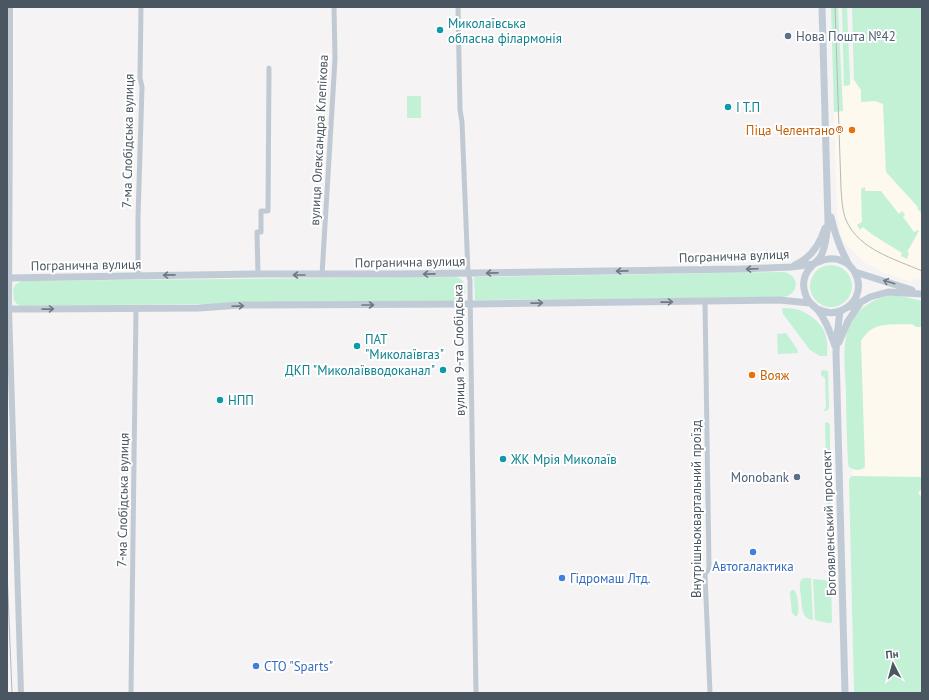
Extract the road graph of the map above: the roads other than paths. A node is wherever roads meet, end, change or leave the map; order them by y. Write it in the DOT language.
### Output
graph roads {
  1 [pos="10,7"];
  2 [pos="141,7"];
  3 [pos="334,7"];
  4 [pos="458,7"];
  5 [pos="822,7"];
  6 [pos="269,68"];
  7 [pos="828,205"];
  8 [pos="828,214"];
  9 [pos="816,263"];
  10 [pos="849,265"];
  11 [pos="791,267"];
  12 [pos="855,272"];
  13 [pos="468,273"];
  14 [pos="258,274"];
  15 [pos="322,275"];
  16 [pos="138,276"];
  17 [pos="8,278"];
  18 [pos="922,293"];
  19 [pos="705,301"];
  20 [pos="861,302"];
  21 [pos="810,303"];
  22 [pos="470,304"];
  23 [pos="849,307"];
  24 [pos="136,308"];
  25 [pos="8,309"];
  26 [pos="817,309"];
  27 [pos="840,312"];
  28 [pos="836,352"];
  29 [pos="21,693"];
  30 [pos="132,693"];
  31 [pos="476,693"];
  32 [pos="710,693"];
  33 [pos="845,693"];
  1 -- 17 [label="street"];
  2 -- 16 [label="street, 7-ма Слобідська вулиця"];
  3 -- 15 [label="street, вулиця Олександра Клепікова"];
  4 -- 13 [label="street, вулиця 9-та Слобідська"];
  5 -- 7 [label="main road"];
  6 -- 14 [label="street"];
  7 -- 8 [label="main road"];
  7 -- 10 [label="main road"];
  8 -- 9 [label="main road"];
  8 -- 11 [label="main road"];
  9 -- 10 [label="main road"];
  9 -- 11 [label="main road, Погранична вулиця"];
  9 -- 21 [label="main road"];
  10 -- 12 [label="main road"];
  11 -- 13 [label="main road, Погранична вулиця, one-way"];
  18 -- 12 [label="main road, one-way"];
  12 -- 23 [label="main road"];
  13 -- 15 [label="main road, Погранична вулиця, one-way"];
  13 -- 22 [label="street, вулиця 9-та Слобідська"];
  15 -- 14 [label="main road, Погранична вулиця, one-way"];
  14 -- 16 [label="main road, Погранична вулиця, one-way"];
  16 -- 17 [label="main road, Погранична вулиця"];
  17 -- 25 [label="street"];
  18 -- 20 [label="main road"];
  19 -- 21 [label="main road"];
  22 -- 19 [label="main road, one-way"];
  19 -- 32 [label="street, Внутрішньоквартальний проїзд"];
  20 -- 23 [label="main road"];
  20 -- 28 [label="main road"];
  21 -- 26 [label="main road, Богоявленський проспект"];
  24 -- 22 [label="main road, one-way"];
  22 -- 31 [label="street, вулиця 9-та Слобідська"];
  23 -- 27 [label="main road"];
  25 -- 24 [label="main road, one-way"];
  24 -- 30 [label="street, 7-ма Слобідська вулиця"];
  25 -- 29 [label="street"];
  26 -- 27 [label="main road"];
  26 -- 28 [label="main road, Богоявленський проспект"];
  27 -- 28 [label="main road, Богоявленський проспект"];
  28 -- 33 [label="main road, Богоявленський проспект"];
}
